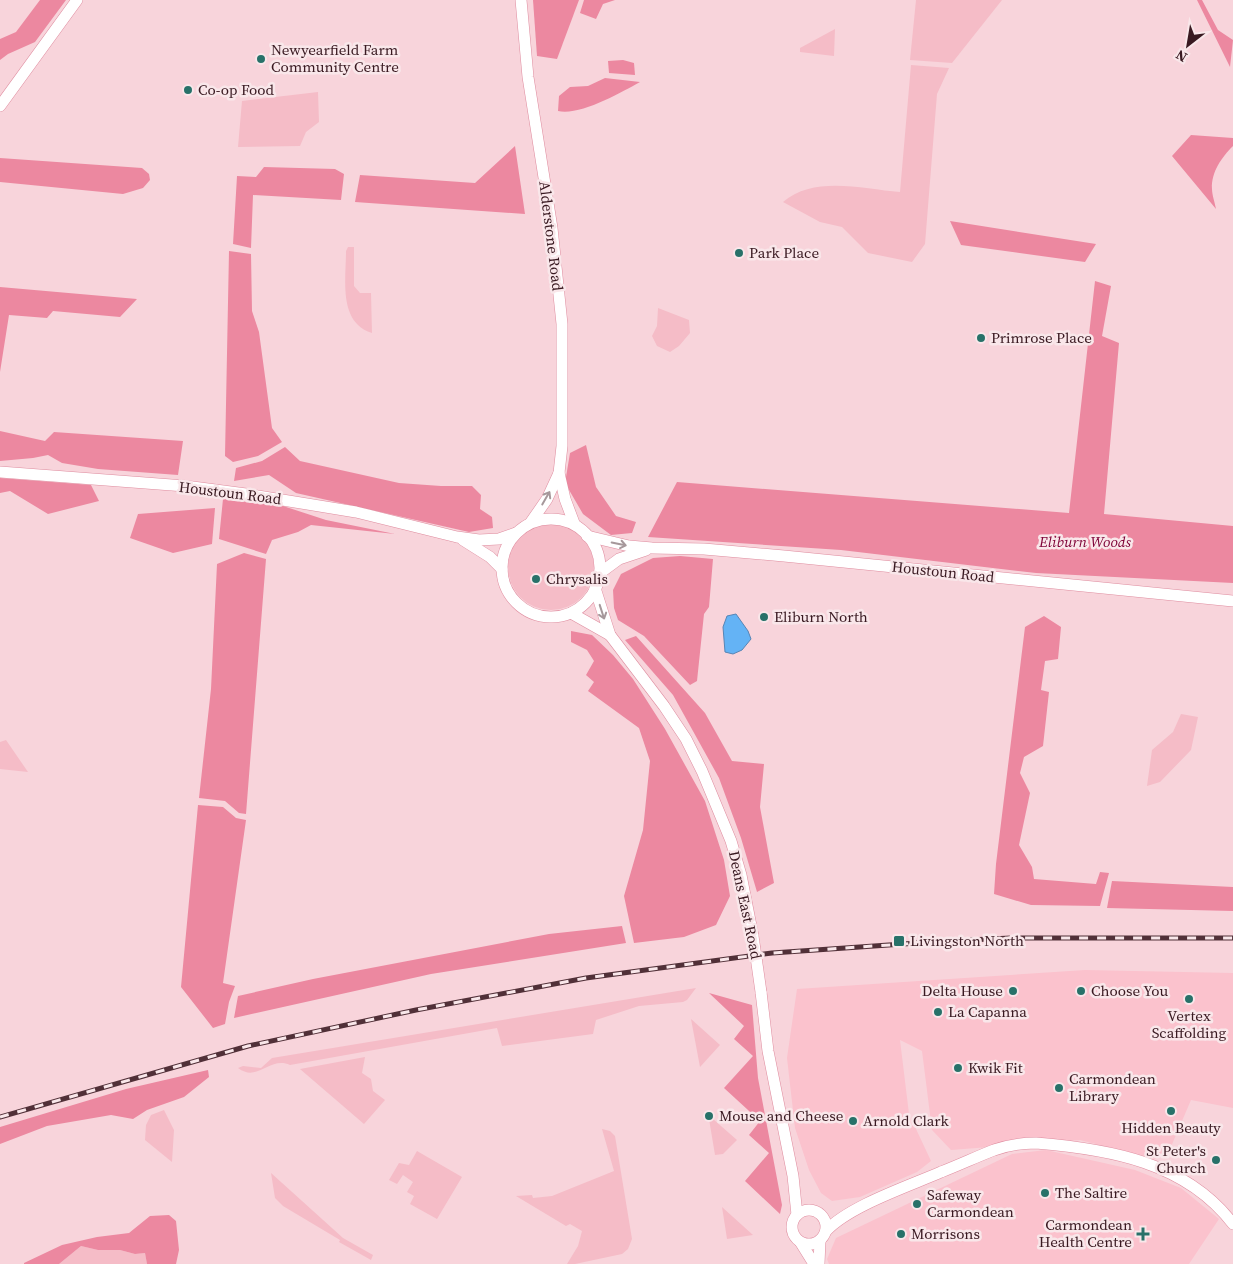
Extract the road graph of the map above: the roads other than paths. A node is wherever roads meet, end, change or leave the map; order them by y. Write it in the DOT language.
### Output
graph roads {
  1 [pos="77,0"];
  2 [pos="521,0"];
  3 [pos="0,106"];
  4 [pos="0,472"];
  5 [pos="559,473"];
  6 [pos="531,522"];
  7 [pos="574,524"];
  8 [pos="516,534"];
  9 [pos="587,536"];
  10 [pos="457,537"];
  11 [pos="652,548"];
  12 [pos="502,569"];
  13 [pos="600,573"];
  14 [pos="595,588"];
  15 [pos="1233,601"];
  16 [pos="571,613"];
  17 [pos="610,635"];
  18 [pos="793,1176"];
  19 [pos="817,1212"];
  20 [pos="848,1214"];
  21 [pos="797,1215"];
  22 [pos="1233,1224"];
  23 [pos="823,1235"];
  24 [pos="801,1242"];
  25 [pos="814,1264"];
  26 [pos="819,1264"];
  1 -- 3 [label="street"];
  2 -- 5 [label="street, Alderstone Road"];
  4 -- 10 [label="street, Houstoun Road"];
  6 -- 5 [label="street, Alderstone Road, one-way"];
  5 -- 7 [label="street, Alderstone Road"];
  6 -- 7 [label="street"];
  6 -- 8 [label="street"];
  7 -- 9 [label="street"];
  8 -- 10 [label="street, Houstoun Road"];
  8 -- 12 [label="street"];
  9 -- 11 [label="street, Houstoun Road, one-way"];
  9 -- 13 [label="street"];
  10 -- 12 [label="street, Houstoun Road"];
  11 -- 13 [label="street, Houstoun Road"];
  11 -- 15 [label="street, Houstoun Road"];
  12 -- 16 [label="street"];
  13 -- 14 [label="street"];
  14 -- 16 [label="street"];
  14 -- 17 [label="street, Deans East Road, one-way"];
  16 -- 17 [label="street, Deans East Road"];
  17 -- 18 [label="street, Deans East Road, bridge"];
  18 -- 19 [label="street, Deans East Road"];
  18 -- 21 [label="street, Deans East Road"];
  19 -- 20 [label="street"];
  19 -- 21 [label="street"];
  19 -- 23 [label="street"];
  20 -- 22 [label="street"];
  20 -- 23 [label="street"];
  21 -- 24 [label="street"];
  23 -- 24 [label="street"];
  23 -- 26 [label="street"];
  24 -- 25 [label="street"];
}
